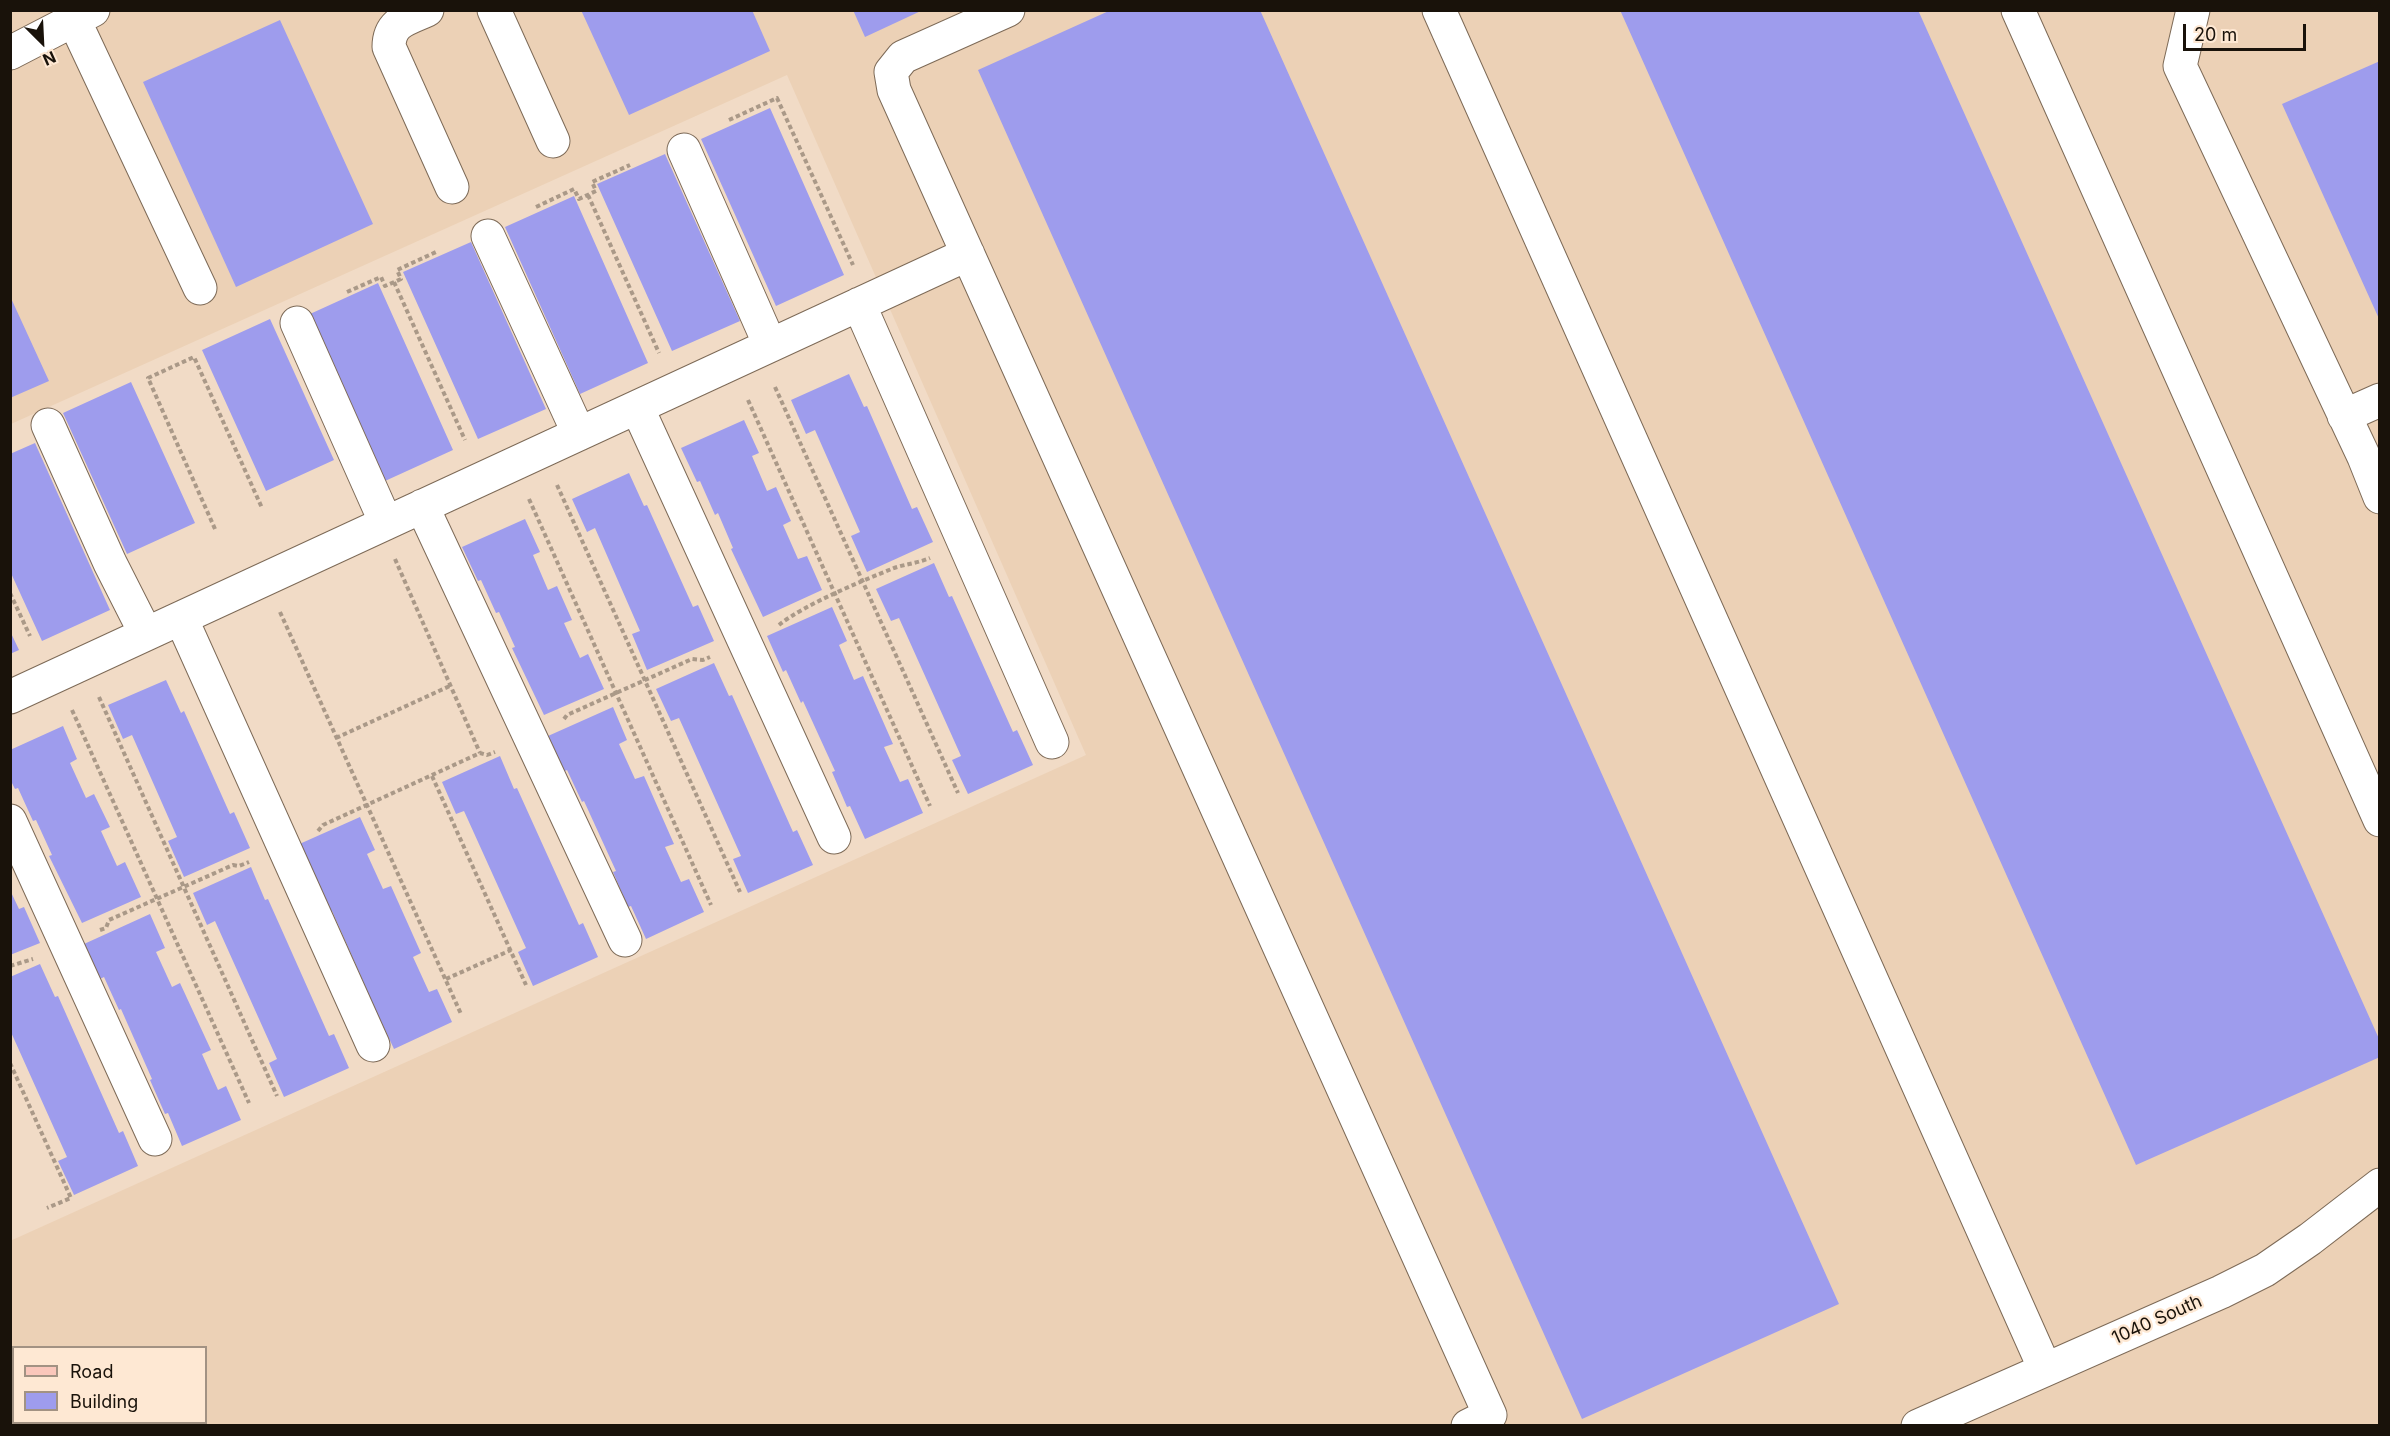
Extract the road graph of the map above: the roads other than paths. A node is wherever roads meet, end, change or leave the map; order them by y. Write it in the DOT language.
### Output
graph roads {
  1 [pos="427,10"];
  2 [pos="494,10"];
  3 [pos="1008,10"];
  4 [pos="1439,10"];
  5 [pos="2018,10"];
  6 [pos="2193,10"];
  7 [pos="83,15"];
  8 [pos="10,53"];
  9 [pos="553,141"];
  10 [pos="684,150"];
  11 [pos="452,187"];
  12 [pos="488,236"];
  13 [pos="968,254"];
  14 [pos="200,288"];
  15 [pos="855,290"];
  16 [pos="297,323"];
  17 [pos="770,345"];
  18 [pos="2379,400"];
  19 [pos="637,407"];
  20 [pos="2344,416"];
  21 [pos="48,425"];
  22 [pos="579,434"];
  23 [pos="2379,497"];
  24 [pos="422,506"];
  25 [pos="386,523"];
  26 [pos="181,618"];
  27 [pos="146,634"];
  28 [pos="10,697"];
  29 [pos="1052,742"];
  30 [pos="2379,820"];
  31 [pos="10,821"];
  32 [pos="834,837"];
  33 [pos="625,940"];
  34 [pos="373,1045"];
  35 [pos="155,1139"];
  36 [pos="2379,1185"];
  37 [pos="2045,1369"];
  38 [pos="1468,1425"];
  39 [pos="1917,1425"];
  1 -- 11 [label="street"];
  2 -- 9 [label="street"];
  3 -- 13 [label="street"];
  4 -- 37 [label="street"];
  5 -- 30 [label="street"];
  6 -- 20 [label="street"];
  7 -- 8 [label="street"];
  7 -- 14 [label="street"];
  10 -- 17 [label="street"];
  12 -- 22 [label="street"];
  13 -- 15 [label="street"];
  13 -- 38 [label="street"];
  15 -- 17 [label="street"];
  15 -- 29 [label="street"];
  16 -- 25 [label="street"];
  17 -- 19 [label="street"];
  18 -- 20 [label="street"];
  19 -- 22 [label="street"];
  19 -- 32 [label="street"];
  20 -- 23 [label="street"];
  21 -- 27 [label="street"];
  22 -- 24 [label="street"];
  24 -- 25 [label="street"];
  24 -- 33 [label="street"];
  25 -- 26 [label="street"];
  26 -- 27 [label="street"];
  26 -- 34 [label="street"];
  27 -- 28 [label="street"];
  31 -- 35 [label="street"];
  36 -- 37 [label="street, 1040 South"];
  37 -- 39 [label="street, 1040 South"];
}
